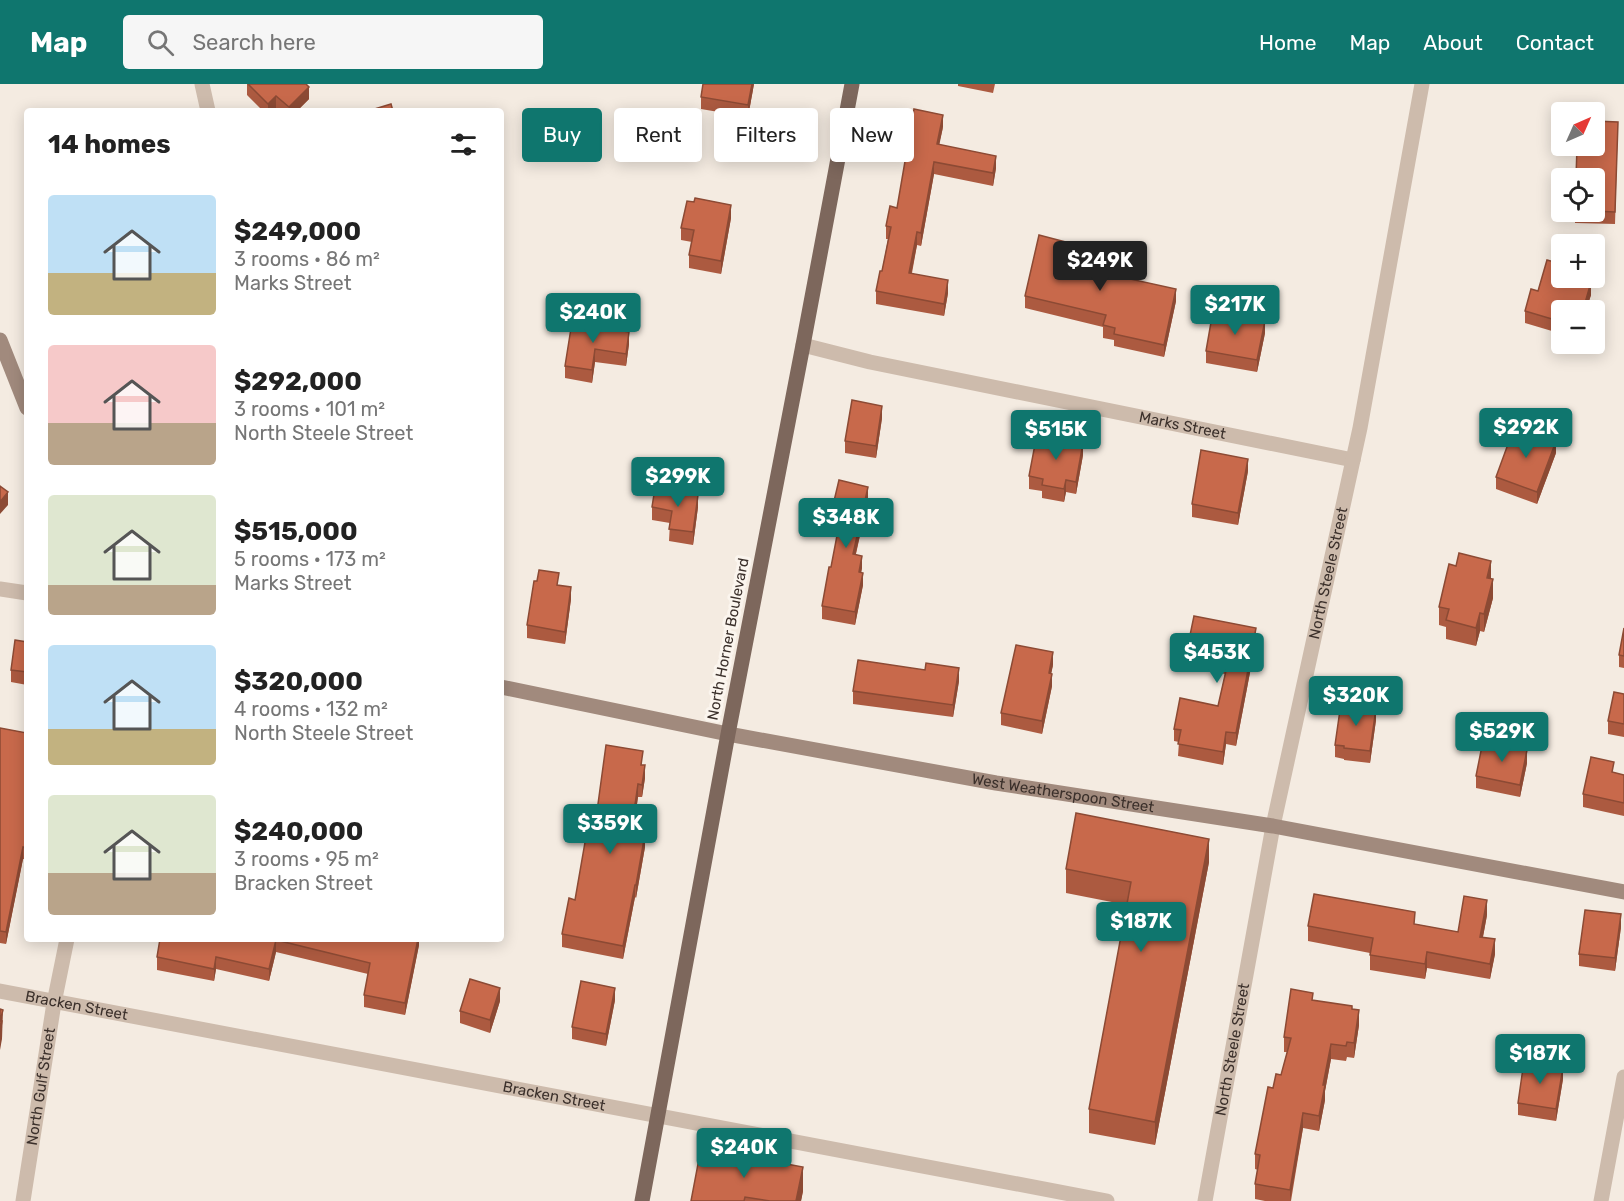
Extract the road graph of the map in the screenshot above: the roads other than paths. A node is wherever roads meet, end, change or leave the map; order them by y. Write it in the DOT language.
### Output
graph roads {
  1 [pos="202,84"];
  2 [pos="852,84"];
  3 [pos="1422,84"];
  4 [pos="207,108"];
  5 [pos="0,340"];
  6 [pos="803,345"];
  7 [pos="24,400"];
  8 [pos="1353,460"];
  9 [pos="0,589"];
  10 [pos="24,593"];
  11 [pos="504,688"];
  12 [pos="728,734"];
  13 [pos="1273,826"];
  14 [pos="1624,892"];
  15 [pos="66,942"];
  16 [pos="0,991"];
  17 [pos="54,1003"];
  18 [pos="1624,1077"];
  19 [pos="658,1116"];
  20 [pos="23,1201"];
  21 [pos="642,1201"];
  22 [pos="1107,1201"];
  23 [pos="1205,1201"];
  24 [pos="1601,1201"];
  1 -- 4 [label="street"];
  2 -- 6 [label="main road, North Horner Boulevard"];
  3 -- 8 [label="street, North Steele Street"];
  5 -- 7 [label="street"];
  6 -- 8 [label="street, Marks Street"];
  6 -- 12 [label="main road, North Horner Boulevard"];
  8 -- 13 [label="street, North Steele Street"];
  9 -- 10 [label="street"];
  11 -- 12 [label="street, West Weatherspoon Street"];
  12 -- 13 [label="street, West Weatherspoon Street"];
  12 -- 19 [label="main road, North Horner Boulevard"];
  13 -- 14 [label="street, West Weatherspoon Street"];
  13 -- 23 [label="street, North Steele Street"];
  15 -- 17 [label="street, North Gulf Street"];
  16 -- 17 [label="street, Bracken Street"];
  17 -- 19 [label="street, Bracken Street"];
  17 -- 20 [label="street, North Gulf Street"];
  18 -- 24 [label="street"];
  19 -- 21 [label="main road, North Horner Boulevard"];
  19 -- 22 [label="street, Bracken Street"];
}
